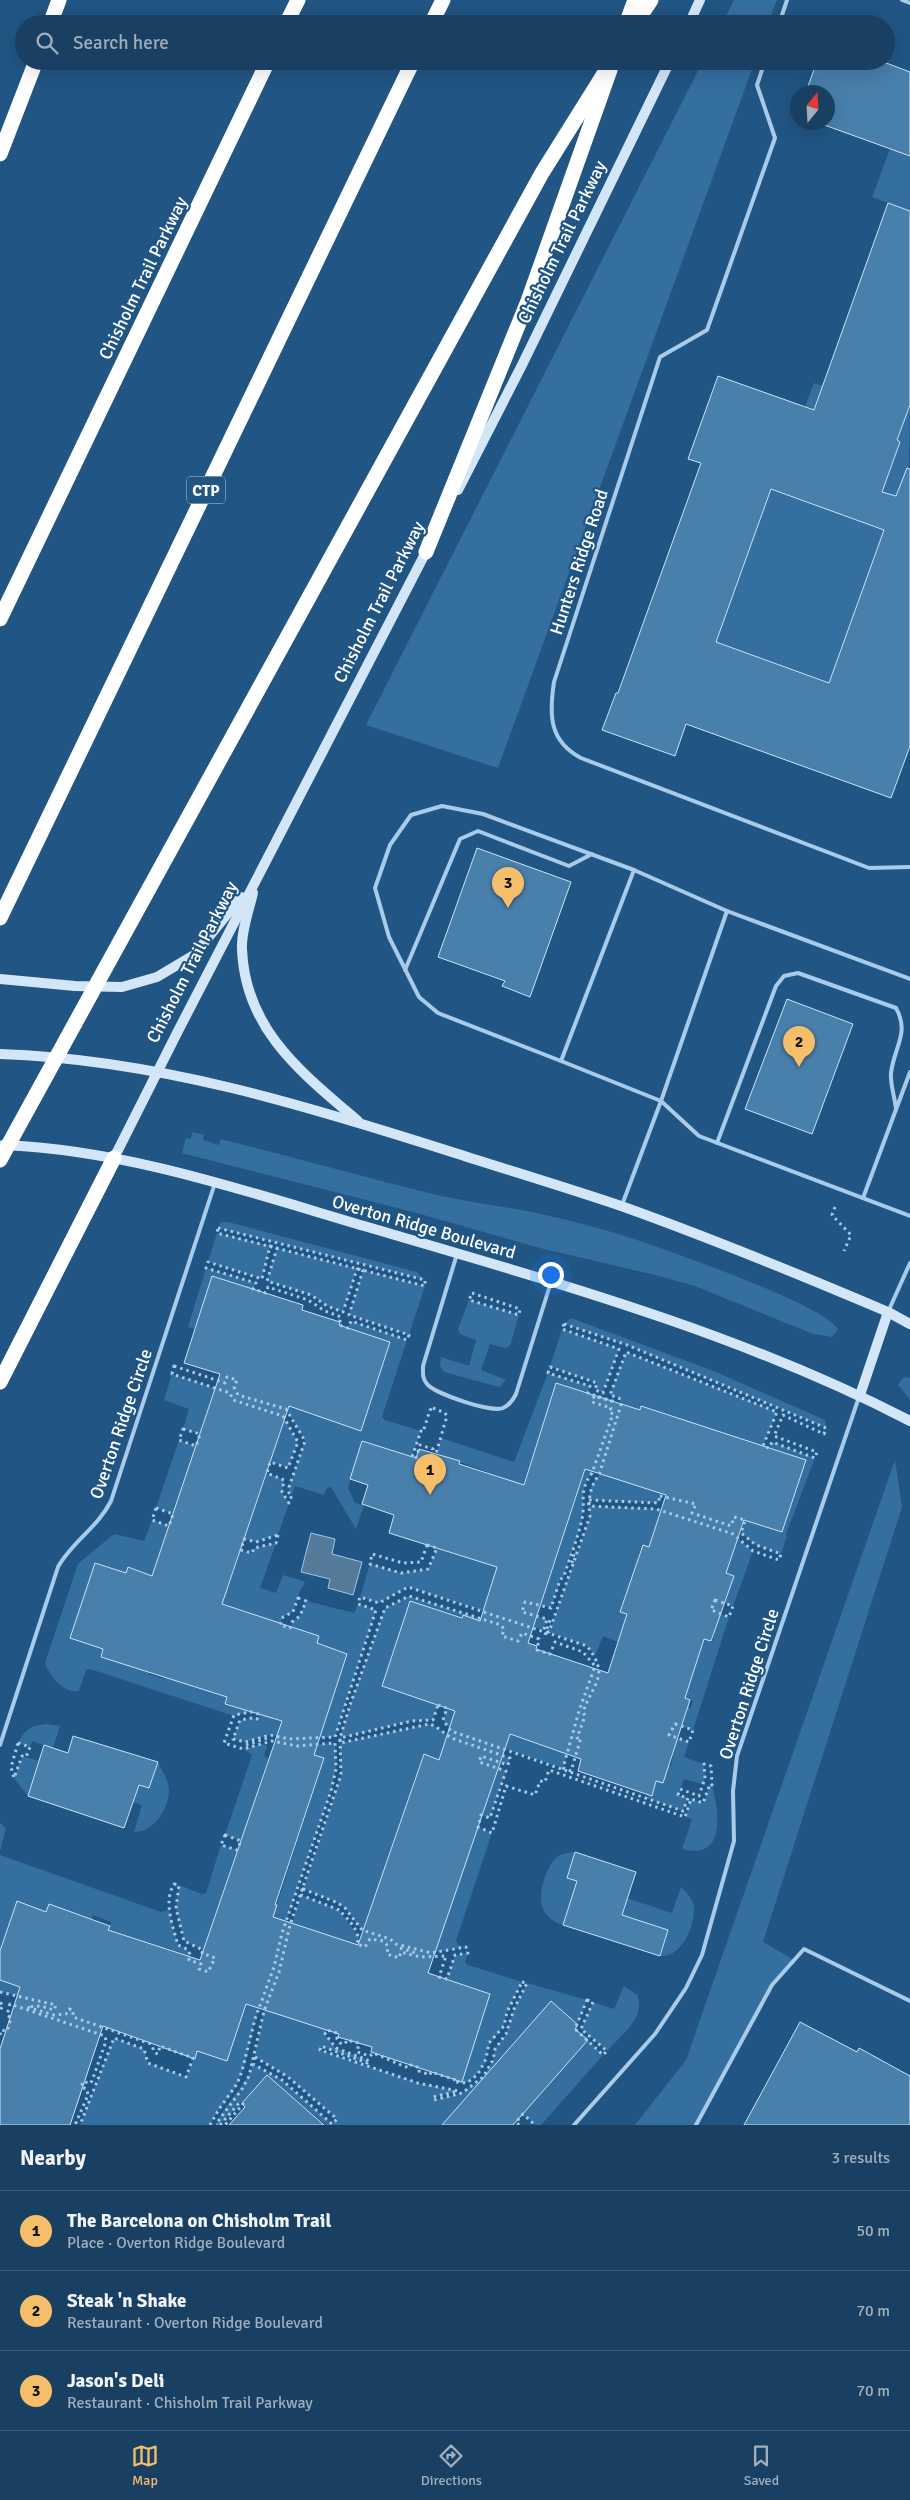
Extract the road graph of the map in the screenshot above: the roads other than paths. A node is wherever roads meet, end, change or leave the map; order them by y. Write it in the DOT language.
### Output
graph roads {
  1 [pos="59,0"];
  2 [pos="298,0"];
  3 [pos="443,0"];
  4 [pos="635,0"];
  5 [pos="651,0"];
  6 [pos="700,0"];
  7 [pos="788,0"];
  8 [pos="902,0"];
  9 [pos="910,3"];
  10 [pos="53,15"];
  11 [pos="290,15"];
  12 [pos="436,15"];
  13 [pos="629,15"];
  14 [pos="642,15"];
  15 [pos="693,15"];
  16 [pos="782,15"];
  17 [pos="33,70"];
  18 [pos="264,70"];
  19 [pos="408,70"];
  20 [pos="606,70"];
  21 [pos="609,70"];
  22 [pos="666,70"];
  23 [pos="762,70"];
  24 [pos="0,154"];
  25 [pos="426,552"];
  26 [pos="0,619"];
  27 [pos="592,854"];
  28 [pos="910,866"];
  29 [pos="634,870"];
  30 [pos="256,880"];
  31 [pos="727,911"];
  32 [pos="0,918"];
  33 [pos="405,970"];
  34 [pos="0,979"];
  35 [pos="910,979"];
  36 [pos="0,1054"];
  37 [pos="561,1061"];
  38 [pos="156,1072"];
  39 [pos="910,1072"];
  40 [pos="661,1101"];
  41 [pos="896,1109"];
  42 [pos="360,1123"];
  43 [pos="717,1143"];
  44 [pos="0,1144"];
  45 [pos="114,1158"];
  46 [pos="0,1160"];
  47 [pos="215,1182"];
  48 [pos="863,1198"];
  49 [pos="621,1206"];
  50 [pos="910,1216"];
  51 [pos="457,1254"];
  52 [pos="910,1263"];
  53 [pos="551,1282"];
  54 [pos="888,1312"];
  55 [pos="910,1324"];
  56 [pos="0,1382"];
  57 [pos="860,1395"];
  58 [pos="910,1421"];
  59 [pos="0,1745"];
  60 [pos="910,2001"];
  61 [pos="574,2125"];
  62 [pos="696,2125"];
  1 -- 10 [label="highway"];
  2 -- 11 [label="highway"];
  3 -- 12 [label="highway"];
  4 -- 13 [label="highway"];
  5 -- 14 [label="highway"];
  6 -- 15 [label="street"];
  7 -- 16 [label="lane"];
  8 -- 9 [label="lane"];
  17 -- 24 [label="highway"];
  18 -- 26 [label="highway, Chisholm Trail Parkway"];
  19 -- 32 [label="highway, CTP"];
  20 -- 46 [label="highway, bridge"];
  21 -- 25 [label="highway"];
  22 -- 25 [label="street, Chisholm Trail Parkway"];
  23 -- 28 [label="lane, Hunters Ridge Road"];
  25 -- 30 [label="street, Chisholm Trail Parkway"];
  27 -- 29 [label="lane"];
  27 -- 33 [label="lane"];
  27 -- 33 [label="lane"];
  29 -- 31 [label="lane"];
  29 -- 37 [label="lane"];
  30 -- 34 [label="street"];
  30 -- 38 [label="street, Chisholm Trail Parkway"];
  30 -- 42 [label="street"];
  31 -- 35 [label="lane"];
  31 -- 40 [label="lane"];
  33 -- 37 [label="lane"];
  36 -- 38 [label="street"];
  37 -- 40 [label="lane"];
  38 -- 42 [label="street"];
  38 -- 45 [label="street, Chisholm Trail Parkway"];
  39 -- 41 [label="lane"];
  40 -- 43 [label="lane"];
  40 -- 49 [label="lane"];
  41 -- 43 [label="lane"];
  41 -- 48 [label="lane"];
  42 -- 49 [label="street"];
  43 -- 48 [label="lane"];
  44 -- 45 [label="street, Overton Ridge Boulevard"];
  45 -- 47 [label="street, Overton Ridge Boulevard"];
  45 -- 56 [label="highway"];
  47 -- 51 [label="street, Overton Ridge Boulevard"];
  47 -- 59 [label="lane, Overton Ridge Circle"];
  48 -- 50 [label="lane"];
  49 -- 54 [label="street"];
  51 -- 53 [label="street, Overton Ridge Boulevard"];
  51 -- 53 [label="lane"];
  52 -- 54 [label="lane"];
  53 -- 57 [label="street, Overton Ridge Boulevard"];
  54 -- 55 [label="street"];
  54 -- 57 [label="street"];
  57 -- 58 [label="street, Overton Ridge Boulevard"];
  57 -- 61 [label="lane, Overton Ridge Circle"];
  60 -- 62 [label="lane"];
}
